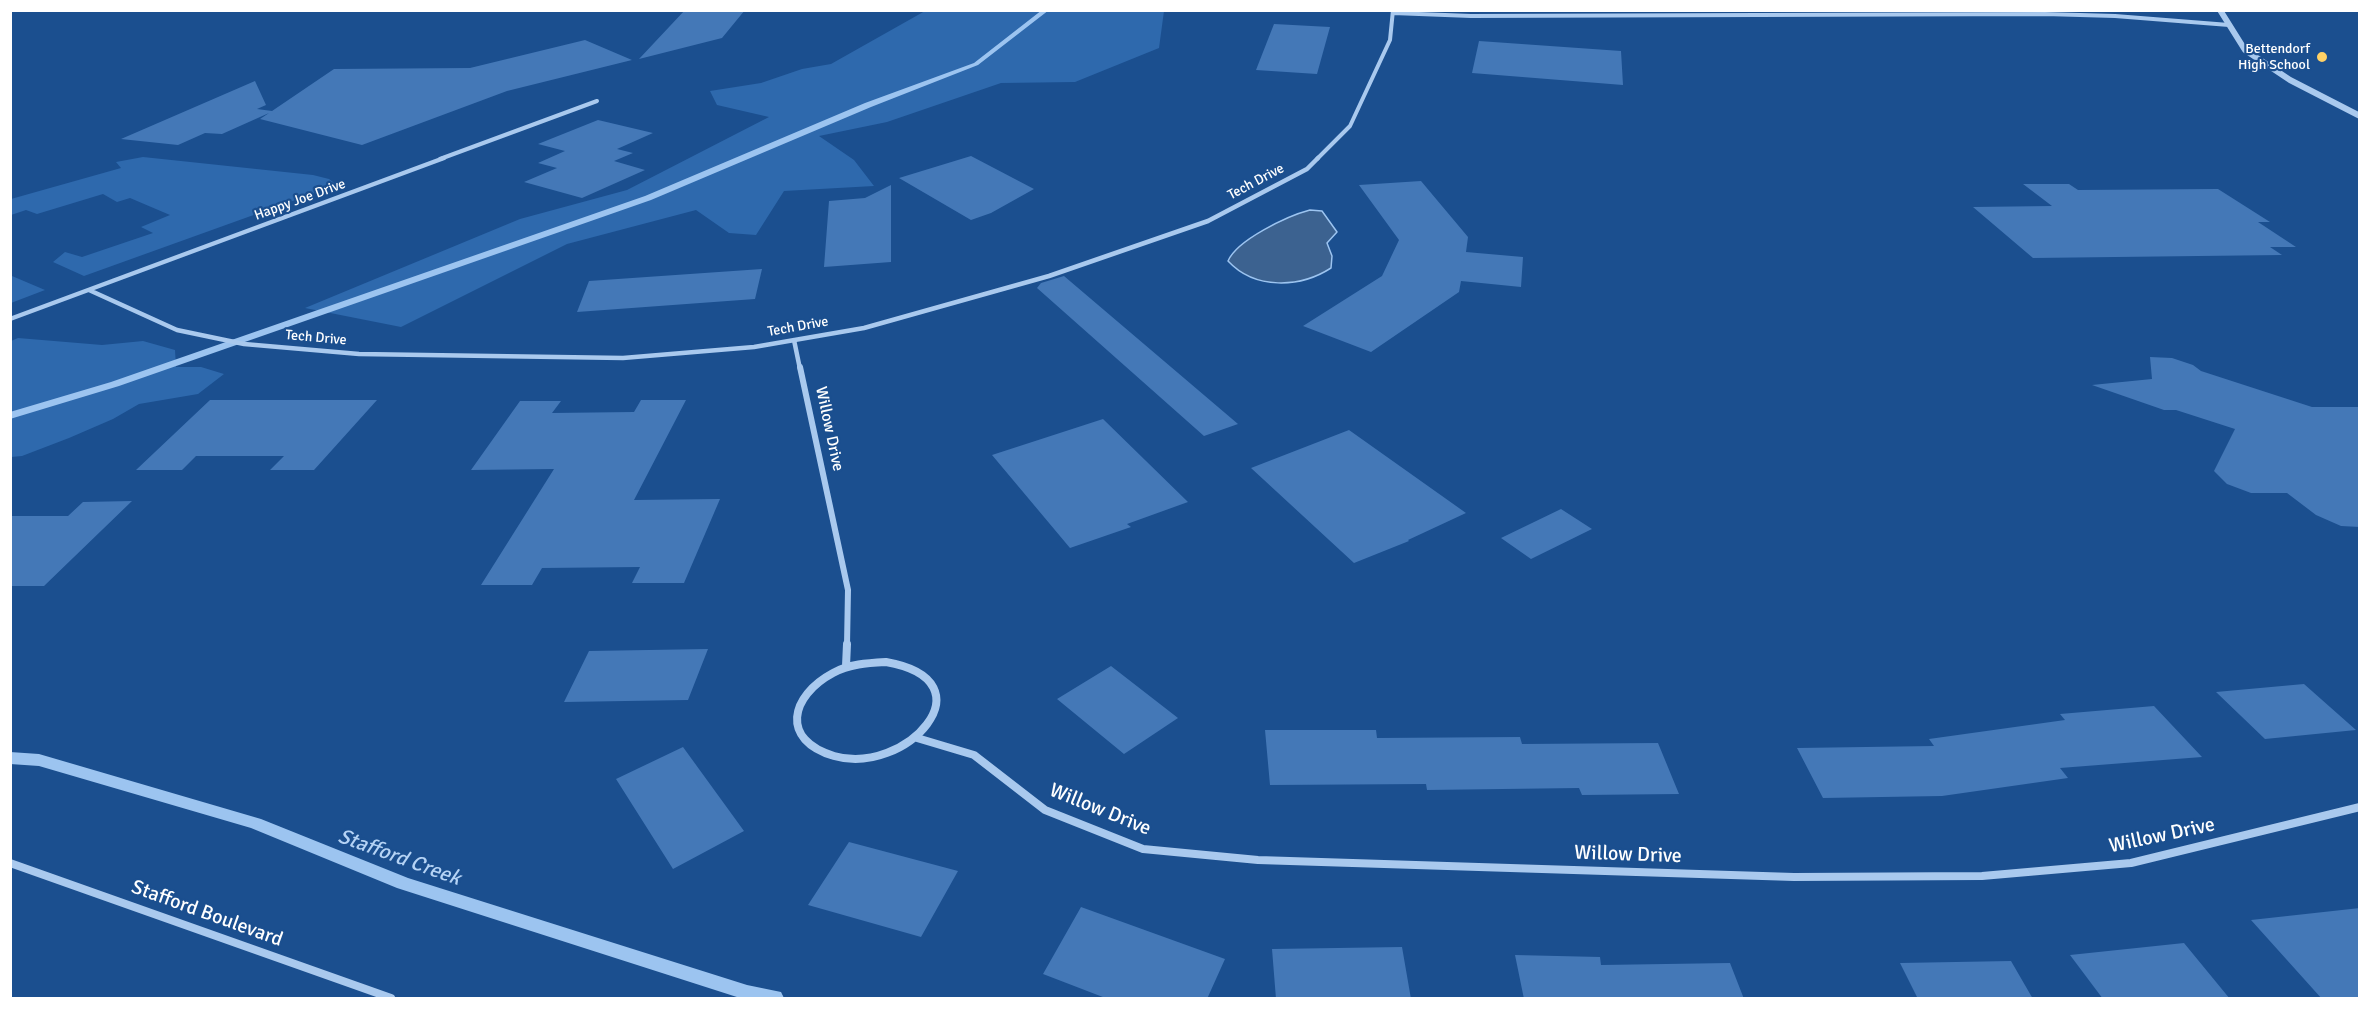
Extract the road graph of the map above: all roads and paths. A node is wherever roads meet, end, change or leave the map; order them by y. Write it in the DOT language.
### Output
graph roads {
  1 [pos="2220,10"];
  2 [pos="1393,12"];
  3 [pos="2229,25"];
  4 [pos="597,101"];
  5 [pos="2360,116"];
  6 [pos="89,290"];
  7 [pos="10,319"];
  8 [pos="794,340"];
  9 [pos="846,666"];
  10 [pos="917,738"];
  11 [pos="2360,807"];
  12 [pos="10,863"];
  13 [pos="391,999"];
  1 -- 3 [label="street"];
  2 -- 3 [label="street"];
  2 -- 8 [label="street, Tech Drive"];
  3 -- 5 [label="street"];
  4 -- 6 [label="street, Happy Joe Drive"];
  6 -- 7 [label="street, Happy Joe Drive"];
  6 -- 8 [label="street, Tech Drive"];
  8 -- 9 [label="street, Willow Drive"];
  9 -- 10 [label="street"];
  9 -- 10 [label="street"];
  10 -- 11 [label="street, Willow Drive"];
  12 -- 13 [label="street, Stafford Boulevard"];
}
